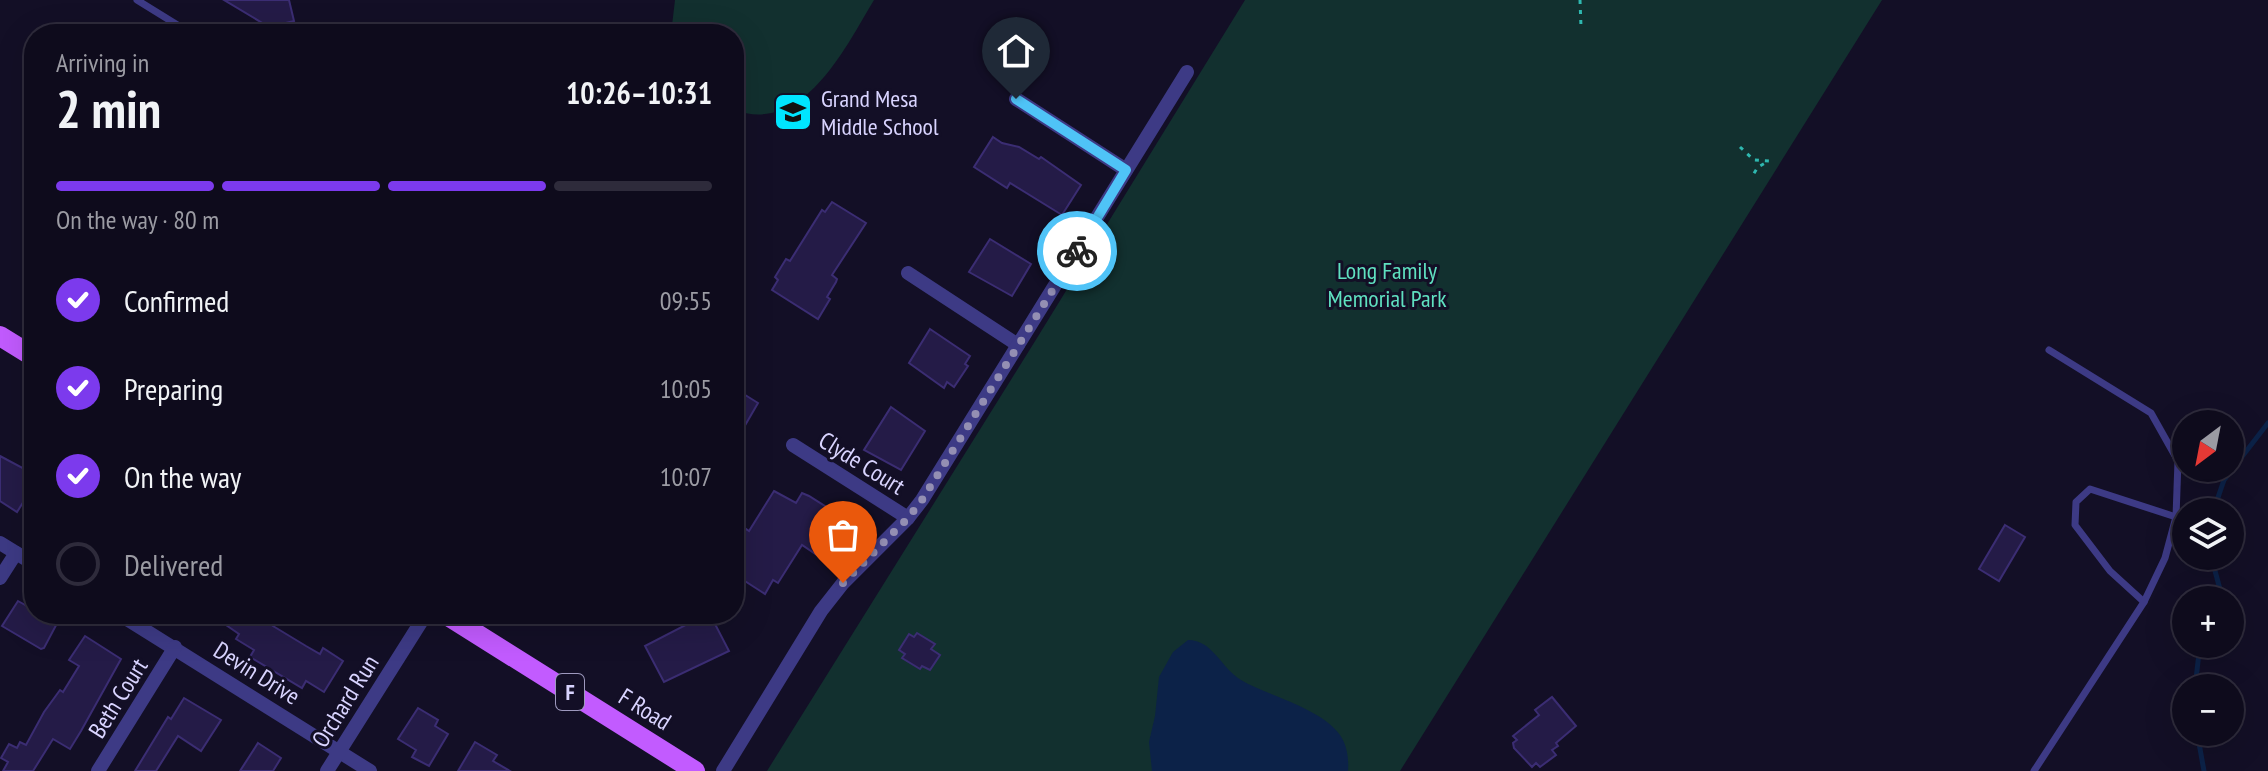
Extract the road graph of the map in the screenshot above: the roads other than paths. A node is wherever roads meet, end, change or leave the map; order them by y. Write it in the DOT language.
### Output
graph roads {
  1 [pos="137,0"];
  2 [pos="176,24"];
  3 [pos="1187,72"];
  4 [pos="1016,99"];
  5 [pos="1126,170"];
  6 [pos="908,273"];
  7 [pos="0,336"];
  8 [pos="1018,345"];
  9 [pos="2049,350"];
  10 [pos="24,351"];
  11 [pos="793,445"];
  12 [pos="2177,498"];
  13 [pos="2172,516"];
  14 [pos="908,518"];
  15 [pos="2172,532"];
  16 [pos="0,543"];
  17 [pos="16,553"];
  18 [pos="24,558"];
  19 [pos="0,578"];
  20 [pos="2144,602"];
  21 [pos="136,624"];
  22 [pos="420,624"];
  23 [pos="461,624"];
  24 [pos="175,647"];
  25 [pos="340,752"];
  26 [pos="98,771"];
  27 [pos="327,771"];
  28 [pos="370,771"];
  29 [pos="695,771"];
  30 [pos="723,771"];
  31 [pos="2034,771"];
  1 -- 2 [label="lane"];
  3 -- 5 [label="street"];
  4 -- 5 [label="street"];
  5 -- 8 [label="street"];
  6 -- 8 [label="street"];
  7 -- 10 [label="main road"];
  8 -- 14 [label="street"];
  9 -- 12 [label="lane"];
  11 -- 14 [label="street, Clyde Court"];
  13 -- 20 [label="lane"];
  14 -- 30 [label="street"];
  15 -- 20 [label="lane"];
  16 -- 17 [label="street"];
  17 -- 18 [label="street"];
  17 -- 19 [label="street"];
  20 -- 31 [label="lane"];
  21 -- 24 [label="street, Devin Drive"];
  22 -- 25 [label="street, Orchard Run"];
  23 -- 29 [label="main road, F Road / F"];
  24 -- 25 [label="street, Devin Drive"];
  24 -- 26 [label="street, Beth Court"];
  25 -- 27 [label="street, Orchard Run"];
  25 -- 28 [label="street, Devin Drive"];
}
